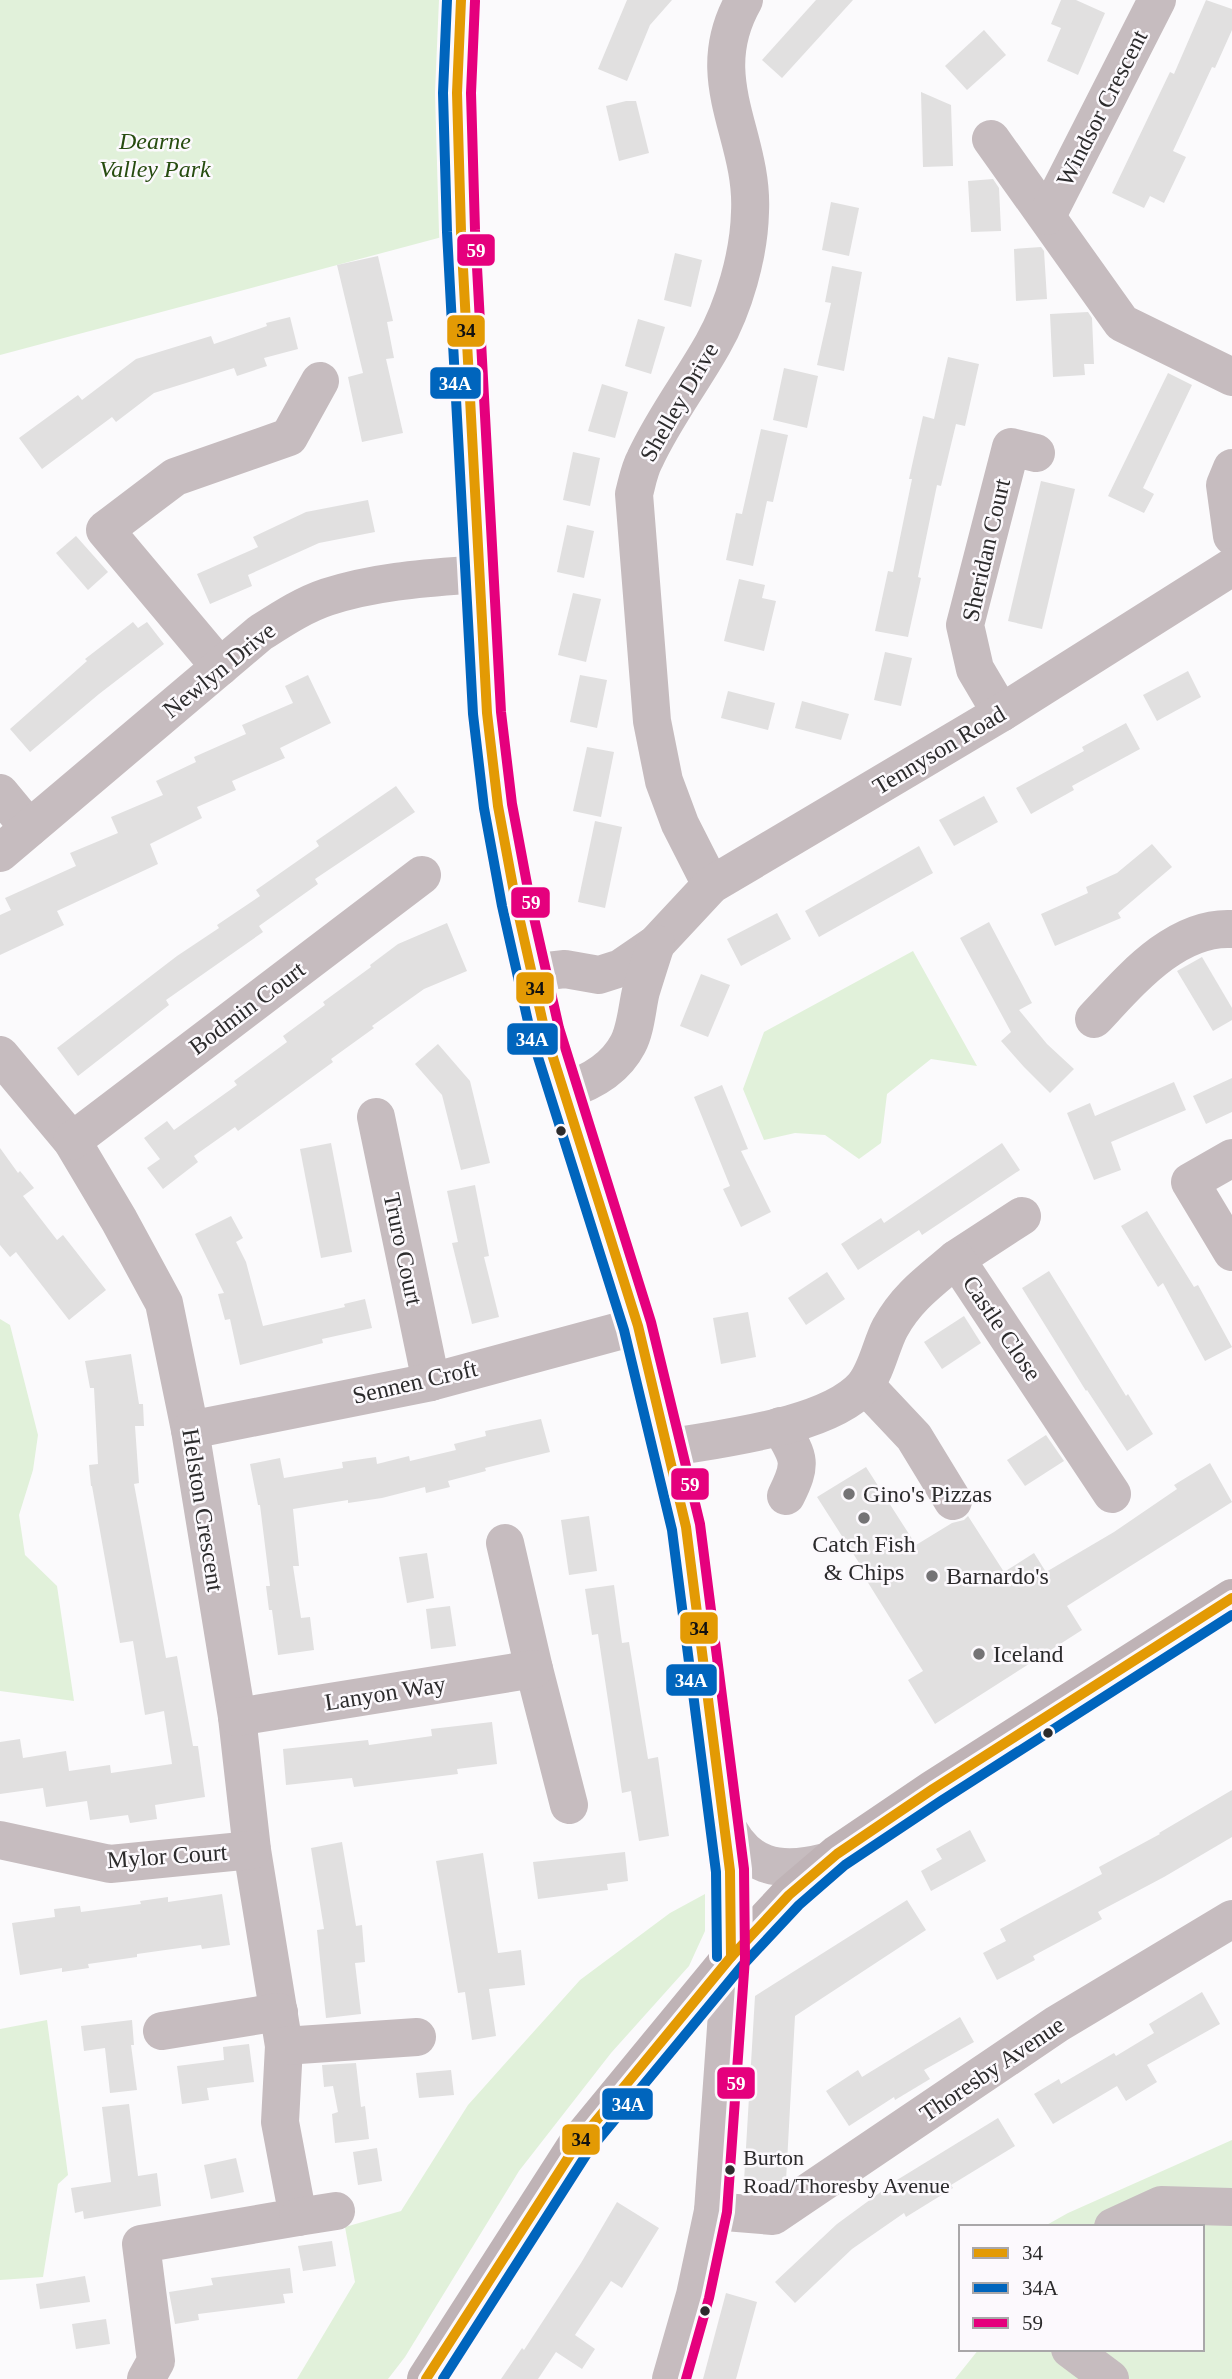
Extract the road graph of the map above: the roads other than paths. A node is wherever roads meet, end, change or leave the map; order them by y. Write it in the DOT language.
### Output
graph roads {
  1 [pos="461,0"];
  2 [pos="744,0"];
  3 [pos="1157,0"];
  4 [pos="991,139"];
  5 [pos="1047,216"];
  6 [pos="1232,377"];
  7 [pos="320,381"];
  8 [pos="1036,453"];
  9 [pos="1232,468"];
  10 [pos="1232,536"];
  11 [pos="1232,567"];
  12 [pos="478,574"];
  13 [pos="220,667"];
  14 [pos="1001,713"];
  15 [pos="0,793"];
  16 [pos="29,828"];
  17 [pos="0,853"];
  18 [pos="422,875"];
  19 [pos="711,885"];
  20 [pos="1232,929"];
  21 [pos="656,944"];
  22 [pos="530,973"];
  23 [pos="1094,1019"];
  24 [pos="0,1055"];
  25 [pos="564,1091"];
  26 [pos="376,1117"];
  27 [pos="72,1141"];
  28 [pos="1232,1158"];
  29 [pos="1022,1216"];
  30 [pos="1232,1252"];
  31 [pos="956,1259"];
  32 [pos="638,1326"];
  33 [pos="431,1382"];
  34 [pos="865,1385"];
  35 [pos="780,1426"];
  36 [pos="190,1430"];
  37 [pos="668,1448"];
  38 [pos="1112,1494"];
  39 [pos="786,1496"];
  40 [pos="953,1501"];
  41 [pos="505,1543"];
  42 [pos="1232,1598"];
  43 [pos="534,1669"];
  44 [pos="237,1717"];
  45 [pos="569,1805"];
  46 [pos="723,1818"];
  47 [pos="0,1840"];
  48 [pos="252,1850"];
  49 [pos="826,1862"];
  50 [pos="1232,1919"];
  51 [pos="731,1957"];
  52 [pos="281,2029"];
  53 [pos="162,2031"];
  54 [pos="417,2037"];
  55 [pos="1232,2207"];
  56 [pos="336,2211"];
  57 [pos="713,2211"];
  58 [pos="298,2217"];
  59 [pos="1117,2225"];
  60 [pos="1073,2351"];
  61 [pos="146,2379"];
  62 [pos="426,2379"];
  63 [pos="671,2379"];
  64 [pos="1110,2379"];
  1 -- 12 [label="street"];
  2 -- 19 [label="street, Shelley Drive"];
  3 -- 5 [label="street, Windsor Crescent"];
  4 -- 5 [label="street, Windsor Crescent"];
  5 -- 6 [label="street, Windsor Crescent"];
  7 -- 13 [label="street"];
  8 -- 14 [label="street, Sheridan Court"];
  9 -- 10 [label="street"];
  11 -- 14 [label="street, Tennyson Road"];
  12 -- 13 [label="street, Newlyn Drive"];
  12 -- 22 [label="street"];
  13 -- 16 [label="street, Newlyn Drive"];
  14 -- 19 [label="street, Tennyson Road"];
  15 -- 16 [label="street"];
  16 -- 17 [label="street, Newlyn Drive"];
  18 -- 27 [label="street, Bodmin Court"];
  19 -- 21 [label="street, Tennyson Road"];
  20 -- 23 [label="street"];
  21 -- 22 [label="street, Tennyson Road"];
  21 -- 25 [label="street, Tennyson Road"];
  22 -- 25 [label="street"];
  24 -- 27 [label="street, Helston Crescent"];
  25 -- 32 [label="street"];
  26 -- 33 [label="street, Truro Court"];
  27 -- 36 [label="street, Helston Crescent"];
  28 -- 30 [label="street"];
  29 -- 31 [label="street"];
  31 -- 34 [label="street, Castle Close"];
  31 -- 38 [label="street, Castle Close"];
  32 -- 33 [label="street, Sennen Croft"];
  32 -- 37 [label="street"];
  33 -- 36 [label="street, Sennen Croft"];
  34 -- 35 [label="street"];
  34 -- 40 [label="street"];
  35 -- 37 [label="street"];
  35 -- 39 [label="street"];
  36 -- 44 [label="street, Helston Crescent"];
  37 -- 46 [label="street"];
  41 -- 43 [label="street"];
  42 -- 49 [label="main road"];
  43 -- 44 [label="street, Lanyon Way"];
  43 -- 45 [label="street"];
  44 -- 48 [label="street, Helston Crescent"];
  46 -- 49 [label="street"];
  46 -- 51 [label="street"];
  47 -- 48 [label="street, Mylor Court"];
  48 -- 52 [label="street, Helston Crescent"];
  49 -- 51 [label="main road"];
  50 -- 57 [label="street, Thoresby Avenue"];
  51 -- 57 [label="street"];
  51 -- 62 [label="main road"];
  52 -- 53 [label="street"];
  52 -- 54 [label="street"];
  52 -- 58 [label="street, Helston Crescent"];
  55 -- 59 [label="street"];
  56 -- 58 [label="street"];
  57 -- 63 [label="street"];
  58 -- 61 [label="street"];
  60 -- 64 [label="street"];
}
